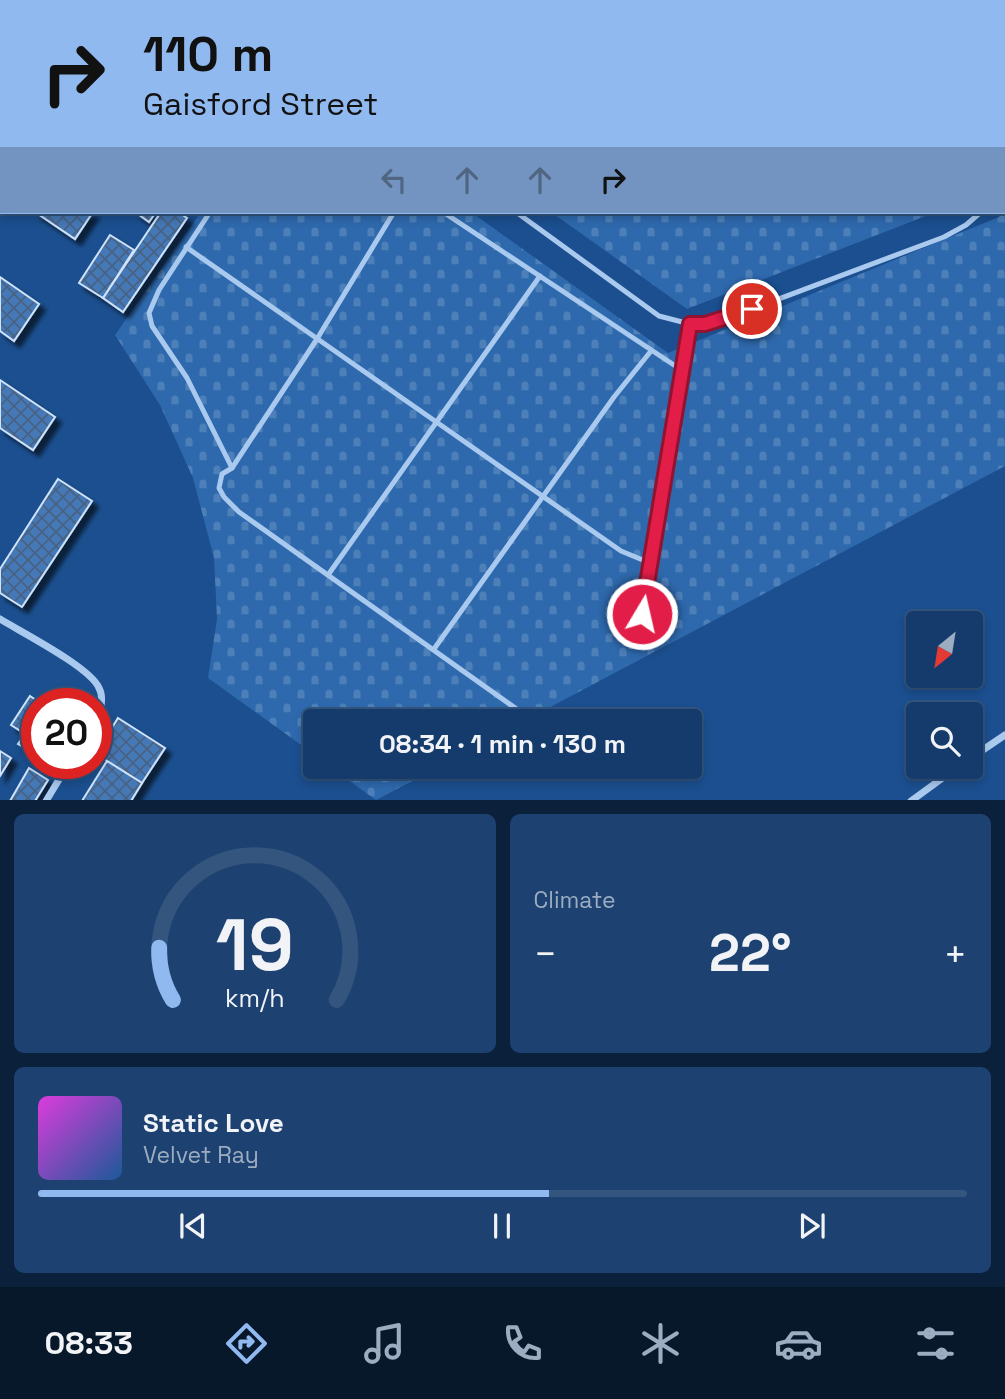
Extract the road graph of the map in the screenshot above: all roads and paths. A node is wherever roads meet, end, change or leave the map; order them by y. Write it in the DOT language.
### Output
graph roads {
  1 [pos="208,214"];
  2 [pos="393,214"];
  3 [pos="446,214"];
  4 [pos="519,214"];
  5 [pos="980,214"];
  6 [pos="186,247"];
  7 [pos="540,276"];
  8 [pos="690,324"];
  9 [pos="317,340"];
  10 [pos="651,351"];
  11 [pos="683,371"];
  12 [pos="437,422"];
  13 [pos="232,468"];
  14 [pos="544,496"];
  15 [pos="650,563"];
  16 [pos="328,575"];
  17 [pos="642,614"];
  18 [pos="0,619"];
  19 [pos="434,649"];
  20 [pos="99,688"];
  21 [pos="518,709"];
  22 [pos="1005,735"];
  23 [pos="983,750"];
  24 [pos="59,779"];
  25 [pos="941,779"];
  26 [pos="46,800"];
  27 [pos="911,800"];
  1 -- 6 [label="lane"];
  2 -- 9 [label="lane"];
  3 -- 7 [label="lane"];
  4 -- 8 [label="lane"];
  5 -- 8 [label="lane"];
  6 -- 9 [label="lane"];
  6 -- 13 [label="lane"];
  7 -- 10 [label="lane"];
  7 -- 12 [label="lane"];
  8 -- 11 [label="lane"];
  9 -- 12 [label="lane"];
  9 -- 13 [label="lane"];
  10 -- 11 [label="lane"];
  10 -- 14 [label="lane"];
  11 -- 15 [label="lane"];
  12 -- 14 [label="lane"];
  12 -- 16 [label="lane"];
  13 -- 16 [label="lane"];
  14 -- 15 [label="lane"];
  14 -- 19 [label="lane"];
  15 -- 17 [label="lane"];
  16 -- 19 [label="lane"];
  18 -- 20 [label="street"];
  19 -- 21 [label="lane"];
  22 -- 23 [label="street"];
  24 -- 26 [label="street"];
  25 -- 27 [label="street"];
}
